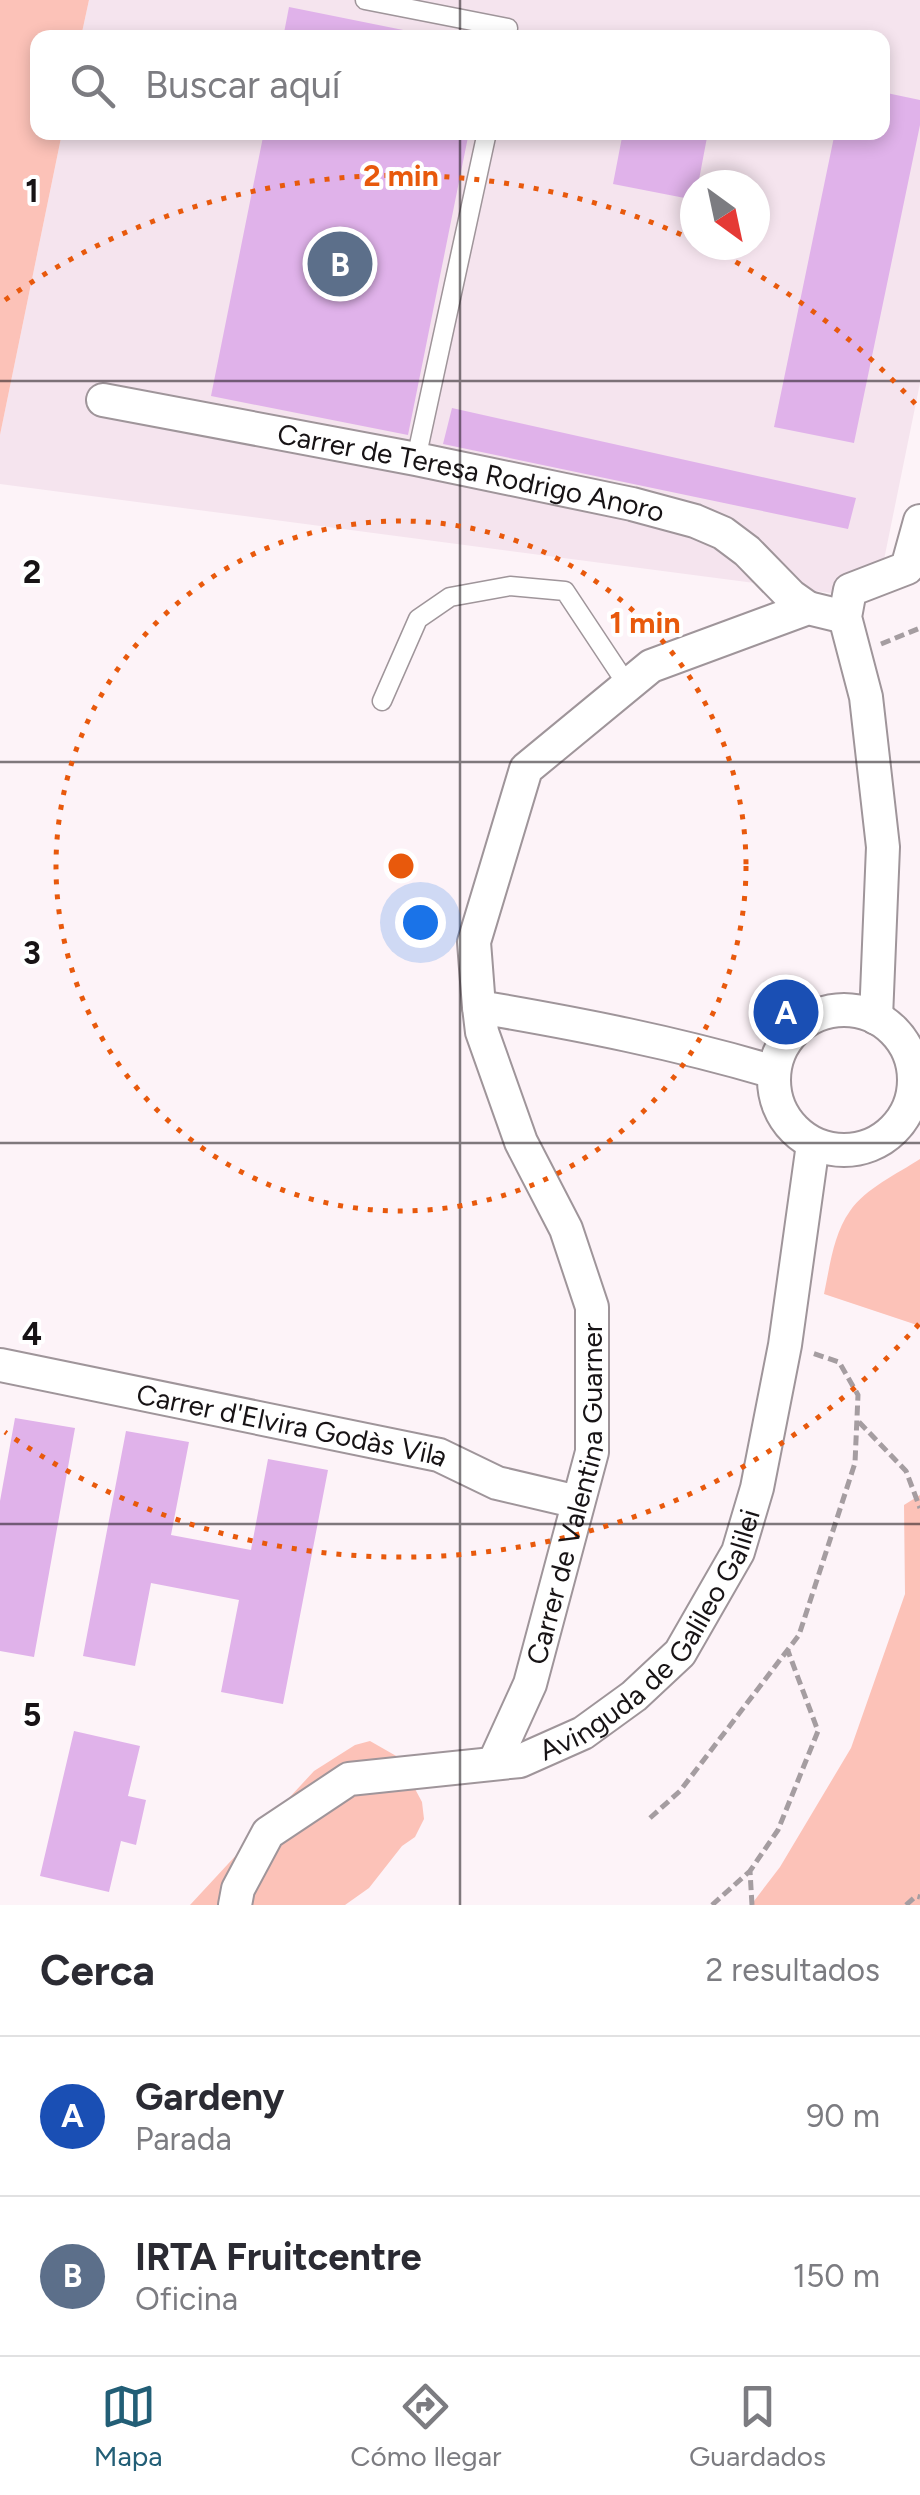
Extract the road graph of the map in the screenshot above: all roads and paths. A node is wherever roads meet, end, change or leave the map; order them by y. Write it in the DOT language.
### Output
graph roads {
  1 [pos="365,0"];
  2 [pos="508,30"];
  3 [pos="485,140"];
  4 [pos="103,400"];
  5 [pos="416,459"];
  6 [pos="920,521"];
  7 [pos="847,604"];
  8 [pos="808,608"];
  9 [pos="920,628"];
  10 [pos="855,655"];
  11 [pos="628,686"];
  12 [pos="382,701"];
  13 [pos="480,1008"];
  14 [pos="876,1018"];
  15 [pos="774,1072"];
  16 [pos="916,1103"];
  17 [pos="814,1144"];
  18 [pos="785,1345"];
  19 [pos="0,1365"];
  20 [pos="857,1420"];
  21 [pos="578,1502"];
  22 [pos="920,1508"];
  23 [pos="788,1650"];
  24 [pos="494,1764"];
  25 [pos="650,1818"];
  26 [pos="750,1871"];
  27 [pos="919,1895"];
  28 [pos="235,1905"];
  29 [pos="712,1905"];
  30 [pos="752,1905"];
  31 [pos="906,1905"];
  1 -- 2 [label="lane"];
  3 -- 5 [label="lane"];
  4 -- 5 [label="street, Carrer de Teresa Rodrigo Anoro"];
  5 -- 8 [label="street, Carrer de Teresa Rodrigo Anoro"];
  6 -- 7 [label="street"];
  7 -- 8 [label="street"];
  7 -- 10 [label="street"];
  8 -- 11 [label="street, Carrer de Valentina Guarner"];
  9 -- 10 [label="path"];
  10 -- 14 [label="street"];
  11 -- 12 [label="lane"];
  11 -- 13 [label="street, Carrer de Valentina Guarner"];
  13 -- 15 [label="street"];
  13 -- 21 [label="street, Carrer de Valentina Guarner"];
  14 -- 15 [label="street"];
  14 -- 16 [label="street"];
  15 -- 17 [label="street"];
  16 -- 17 [label="street"];
  17 -- 18 [label="street, Avinguda de Galileo Galilei"];
  18 -- 20 [label="path"];
  18 -- 24 [label="street, Avinguda de Galileo Galilei"];
  19 -- 21 [label="street, Carrer d'Elvira Godàs Vila"];
  20 -- 22 [label="path"];
  20 -- 23 [label="path"];
  21 -- 24 [label="street, Carrer de Valentina Guarner"];
  23 -- 25 [label="path"];
  23 -- 26 [label="path"];
  24 -- 28 [label="street, Avinguda de Galileo Galilei"];
  26 -- 29 [label="path"];
  26 -- 30 [label="path"];
  27 -- 31 [label="path"];
}
